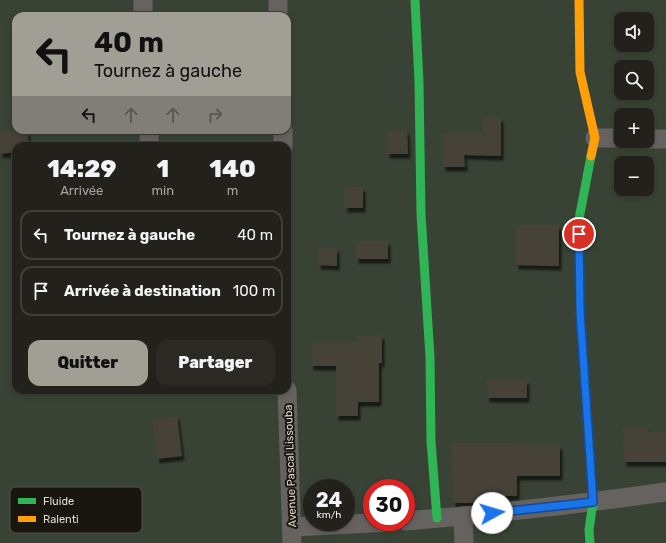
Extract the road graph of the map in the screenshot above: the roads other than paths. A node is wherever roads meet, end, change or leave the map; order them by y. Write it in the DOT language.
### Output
graph roads {
  1 [pos="142,0"];
  2 [pos="278,0"];
  3 [pos="415,0"];
  4 [pos="580,0"];
  5 [pos="143,12"];
  6 [pos="278,12"];
  7 [pos="595,138"];
  8 [pos="614,138"];
  9 [pos="654,139"];
  10 [pos="666,139"];
  11 [pos="287,394"];
  12 [pos="666,492"];
  13 [pos="593,502"];
  14 [pos="463,516"];
  15 [pos="437,518"];
  16 [pos="415,520"];
  17 [pos="363,526"];
  18 [pos="292,535"];
  19 [pos="464,543"];
  20 [pos="590,543"];
  1 -- 5 [label="street"];
  2 -- 6 [label="street"];
  3 -- 15 [label="street"];
  4 -- 7 [label="street"];
  7 -- 8 [label="street"];
  7 -- 13 [label="street"];
  9 -- 10 [label="street"];
  11 -- 18 [label="street, Avenue Pascal Lissouba"];
  12 -- 13 [label="street"];
  13 -- 14 [label="street"];
  13 -- 20 [label="street"];
  14 -- 15 [label="street"];
  14 -- 19 [label="street"];
  15 -- 16 [label="street"];
  17 -- 18 [label="street"];
}
